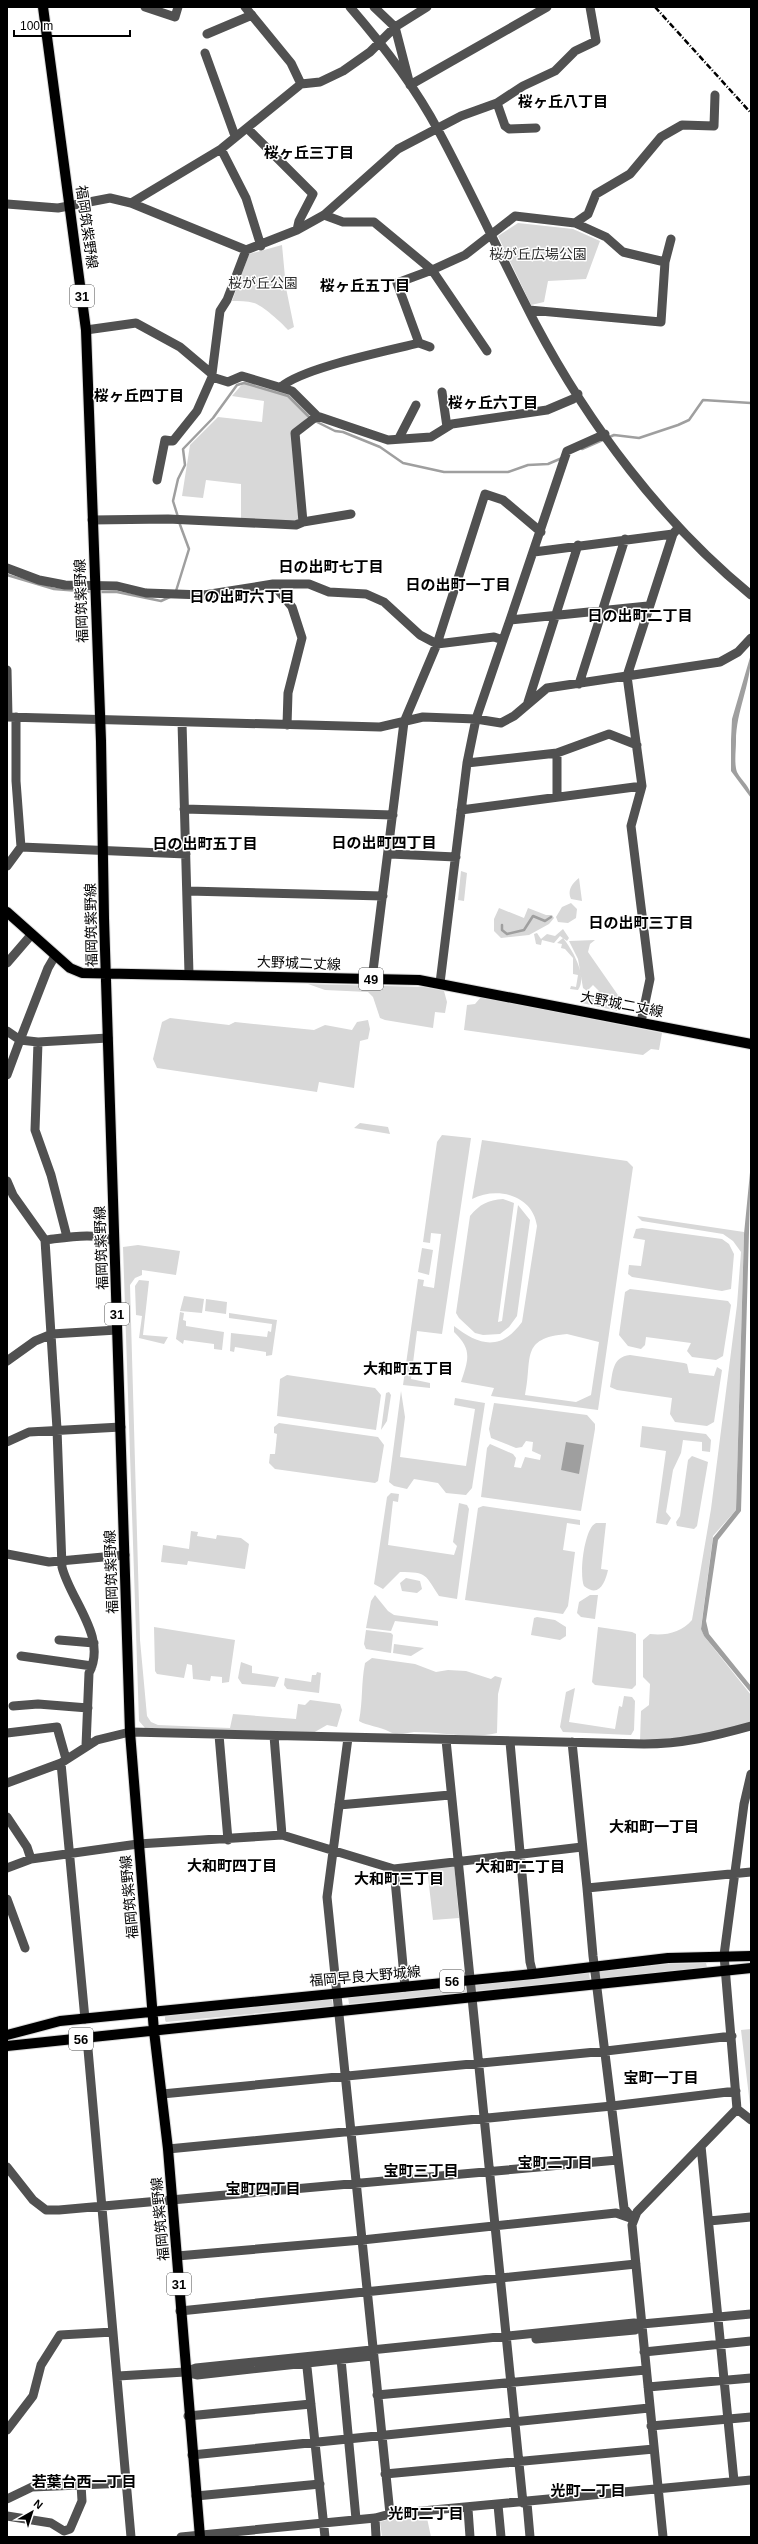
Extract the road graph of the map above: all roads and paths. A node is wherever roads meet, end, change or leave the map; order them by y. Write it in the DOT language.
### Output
graph roads {
  1 [pos="43,7"];
  2 [pos="145,7"];
  3 [pos="178,7"];
  4 [pos="245,7"];
  5 [pos="350,7"];
  6 [pos="374,7"];
  7 [pos="427,7"];
  8 [pos="548,7"];
  9 [pos="590,7"];
  10 [pos="252,15"];
  11 [pos="395,27"];
  12 [pos="207,34"];
  13 [pos="379,41"];
  14 [pos="205,53"];
  15 [pos="301,84"];
  16 [pos="410,85"];
  17 [pos="715,95"];
  18 [pos="497,103"];
  19 [pos="247,128"];
  20 [pos="536,128"];
  21 [pos="437,129"];
  22 [pos="235,136"];
  23 [pos="221,149"];
  24 [pos="131,203"];
  25 [pos="7,204"];
  26 [pos="70,207"];
  27 [pos="324,215"];
  28 [pos="575,223"];
  29 [pos="297,230"];
  30 [pos="490,235"];
  31 [pos="671,238"];
  32 [pos="261,246"];
  33 [pos="246,250"];
  34 [pos="665,262"];
  35 [pos="432,270"];
  36 [pos="529,310"];
  37 [pos="86,330"];
  38 [pos="418,343"];
  39 [pos="430,347"];
  40 [pos="487,351"];
  41 [pos="212,375"];
  42 [pos="281,387"];
  43 [pos="442,392"];
  44 [pos="578,394"];
  45 [pos="416,405"];
  46 [pos="317,416"];
  47 [pos="447,427"];
  48 [pos="605,434"];
  49 [pos="399,438"];
  50 [pos="157,480"];
  51 [pos="351,514"];
  52 [pos="92,520"];
  53 [pos="303,522"];
  54 [pos="675,531"];
  55 [pos="541,532"];
  56 [pos="625,539"];
  57 [pos="578,545"];
  58 [pos="534,552"];
  59 [pos="7,568"];
  60 [pos="273,584"];
  61 [pos="95,590"];
  62 [pos="751,595"];
  63 [pos="648,606"];
  64 [pos="603,611"];
  65 [pos="557,615"];
  66 [pos="510,620"];
  67 [pos="751,638"];
  68 [pos="503,640"];
  69 [pos="437,644"];
  70 [pos="7,670"];
  71 [pos="627,676"];
  72 [pos="578,684"];
  73 [pos="528,702"];
  74 [pos="10,717"];
  75 [pos="476,719"];
  76 [pos="100,720"];
  77 [pos="182,722"];
  78 [pos="404,722"];
  79 [pos="286,725"];
  80 [pos="636,745"];
  81 [pos="558,753"];
  82 [pos="467,763"];
  83 [pos="642,786"];
  84 [pos="557,797"];
  85 [pos="184,809"];
  86 [pos="461,810"];
  87 [pos="393,815"];
  88 [pos="20,847"];
  89 [pos="103,851"];
  90 [pos="186,854"];
  91 [pos="390,854"];
  92 [pos="456,856"];
  93 [pos="7,866"];
  94 [pos="188,891"];
  95 [pos="384,896"];
  96 [pos="7,912"];
  97 [pos="32,934"];
  98 [pos="55,956"];
  99 [pos="7,963"];
  100 [pos="106,973"];
  101 [pos="189,974"];
  102 [pos="372,979"];
  103 [pos="440,983"];
  104 [pos="640,1022"];
  105 [pos="7,1031"];
  106 [pos="108,1038"];
  107 [pos="20,1040"];
  108 [pos="38,1042"];
  109 [pos="751,1044"];
  110 [pos="7,1075"];
  111 [pos="7,1181"];
  112 [pos="67,1237"];
  113 [pos="45,1240"];
  114 [pos="114,1242"];
  115 [pos="117,1330"];
  116 [pos="52,1334"];
  117 [pos="7,1361"];
  118 [pos="121,1427"];
  119 [pos="57,1429"];
  120 [pos="7,1442"];
  121 [pos="8,1555"];
  122 [pos="125,1555"];
  123 [pos="62,1559"];
  124 [pos="59,1640"];
  125 [pos="94,1643"];
  126 [pos="21,1656"];
  127 [pos="92,1666"];
  128 [pos="13,1706"];
  129 [pos="88,1708"];
  130 [pos="751,1726"];
  131 [pos="7,1732"];
  132 [pos="130,1732"];
  133 [pos="219,1735"];
  134 [pos="274,1736"];
  135 [pos="348,1738"];
  136 [pos="446,1740"];
  137 [pos="510,1742"];
  138 [pos="572,1742"];
  139 [pos="86,1746"];
  140 [pos="63,1761"];
  141 [pos="751,1774"];
  142 [pos="7,1783"];
  143 [pos="450,1795"];
  144 [pos="748,1803"];
  145 [pos="339,1805"];
  146 [pos="7,1817"];
  147 [pos="282,1835"];
  148 [pos="228,1840"];
  149 [pos="138,1844"];
  150 [pos="582,1847"];
  151 [pos="333,1849"];
  152 [pos="521,1854"];
  153 [pos="69,1855"];
  154 [pos="30,1859"];
  155 [pos="457,1860"];
  156 [pos="7,1868"];
  157 [pos="394,1869"];
  158 [pos="751,1872"];
  159 [pos="735,1874"];
  160 [pos="587,1888"];
  161 [pos="7,1904"];
  162 [pos="25,1948"];
  163 [pos="751,1951"];
  164 [pos="724,1955"];
  165 [pos="751,1956"];
  166 [pos="594,1967"];
  167 [pos="751,1968"];
  168 [pos="725,1970"];
  169 [pos="533,1974"];
  170 [pos="469,1979"];
  171 [pos="597,1985"];
  172 [pos="405,1987"];
  173 [pos="338,1992"];
  174 [pos="470,1998"];
  175 [pos="340,2011"];
  176 [pos="153,2012"];
  177 [pos="85,2018"];
  178 [pos="154,2031"];
  179 [pos="12,2034"];
  180 [pos="732,2036"];
  181 [pos="87,2038"];
  182 [pos="7,2047"];
  183 [pos="606,2051"];
  184 [pos="477,2064"];
  185 [pos="345,2077"];
  186 [pos="736,2091"];
  187 [pos="162,2094"];
  188 [pos="612,2106"];
  189 [pos="737,2109"];
  190 [pos="482,2119"];
  191 [pos="751,2120"];
  192 [pos="351,2132"];
  193 [pos="701,2146"];
  194 [pos="168,2149"];
  195 [pos="618,2160"];
  196 [pos="7,2167"];
  197 [pos="489,2172"];
  198 [pos="356,2184"];
  199 [pos="172,2200"];
  200 [pos="103,2205"];
  201 [pos="751,2217"];
  202 [pos="633,2219"];
  203 [pos="709,2220"];
  204 [pos="493,2227"];
  205 [pos="362,2240"];
  206 [pos="177,2256"];
  207 [pos="636,2264"];
  208 [pos="499,2279"];
  209 [pos="367,2292"];
  210 [pos="180,2311"];
  211 [pos="751,2314"];
  212 [pos="719,2317"];
  213 [pos="642,2324"];
  214 [pos="113,2332"];
  215 [pos="504,2339"];
  216 [pos="751,2341"];
  217 [pos="721,2345"];
  218 [pos="373,2352"];
  219 [pos="644,2352"];
  220 [pos="341,2359"];
  221 [pos="306,2360"];
  222 [pos="646,2370"];
  223 [pos="185,2372"];
  224 [pos="118,2376"];
  225 [pos="751,2378"];
  226 [pos="725,2381"];
  227 [pos="509,2383"];
  228 [pos="648,2387"];
  229 [pos="378,2395"];
  230 [pos="311,2404"];
  231 [pos="649,2408"];
  232 [pos="188,2416"];
  233 [pos="751,2417"];
  234 [pos="729,2420"];
  235 [pos="513,2423"];
  236 [pos="651,2426"];
  237 [pos="7,2430"];
  238 [pos="382,2434"];
  239 [pos="348,2440"];
  240 [pos="315,2444"];
  241 [pos="654,2450"];
  242 [pos="192,2455"];
  243 [pos="517,2463"];
  244 [pos="386,2474"];
  245 [pos="751,2480"];
  246 [pos="734,2481"];
  247 [pos="127,2483"];
  248 [pos="81,2484"];
  249 [pos="320,2484"];
  250 [pos="658,2490"];
  251 [pos="196,2496"];
  252 [pos="7,2499"];
  253 [pos="525,2503"];
  254 [pos="498,2505"];
  255 [pos="468,2508"];
  256 [pos="390,2514"];
  257 [pos="7,2516"];
  258 [pos="375,2518"];
  259 [pos="356,2519"];
  260 [pos="324,2522"];
  261 [pos="131,2537"];
  262 [pos="181,2537"];
  263 [pos="200,2537"];
  264 [pos="325,2537"];
  265 [pos="376,2537"];
  266 [pos="470,2537"];
  267 [pos="501,2537"];
  268 [pos="530,2537"];
  269 [pos="663,2537"];
  1 -- 26 [label="main road, 福岡筑紫野線 / 31"];
  2 -- 3 [label="street"];
  4 -- 10 [label="street"];
  5 -- 13 [label="street"];
  6 -- 11 [label="street"];
  7 -- 11 [label="street"];
  8 -- 16 [label="street"];
  9 -- 18 [label="street"];
  10 -- 12 [label="street"];
  10 -- 15 [label="street"];
  11 -- 13 [label="street"];
  11 -- 16 [label="street"];
  13 -- 15 [label="street"];
  13 -- 16 [label="street"];
  14 -- 22 [label="street"];
  15 -- 19 [label="street"];
  16 -- 21 [label="street"];
  17 -- 28 [label="street"];
  18 -- 20 [label="street"];
  18 -- 21 [label="street"];
  19 -- 22 [label="street"];
  19 -- 29 [label="street"];
  21 -- 27 [label="street"];
  21 -- 30 [label="street"];
  22 -- 23 [label="street"];
  23 -- 24 [label="street"];
  23 -- 32 [label="street"];
  24 -- 26 [label="street"];
  24 -- 33 [label="street"];
  25 -- 26 [label="street"];
  26 -- 37 [label="main road, 福岡筑紫野線 / 31"];
  27 -- 29 [label="street"];
  27 -- 35 [label="street"];
  28 -- 30 [label="street"];
  28 -- 34 [label="street"];
  29 -- 32 [label="street"];
  30 -- 35 [label="street"];
  30 -- 36 [label="street"];
  31 -- 34 [label="street"];
  32 -- 33 [label="street"];
  33 -- 41 [label="street"];
  34 -- 36 [label="street"];
  35 -- 38 [label="street"];
  35 -- 40 [label="street"];
  36 -- 44 [label="street"];
  37 -- 41 [label="street"];
  37 -- 52 [label="main road, 福岡筑紫野線 / 31"];
  38 -- 39 [label="street"];
  38 -- 42 [label="street"];
  41 -- 42 [label="street"];
  41 -- 50 [label="street"];
  42 -- 46 [label="street"];
  43 -- 47 [label="street"];
  44 -- 47 [label="street"];
  44 -- 48 [label="street"];
  45 -- 49 [label="street"];
  46 -- 49 [label="street"];
  46 -- 53 [label="street"];
  47 -- 49 [label="street"];
  48 -- 54 [label="street"];
  48 -- 55 [label="street"];
  51 -- 53 [label="street"];
  52 -- 53 [label="street"];
  52 -- 61 [label="main road, 福岡筑紫野線 / 31"];
  54 -- 56 [label="street"];
  54 -- 62 [label="street"];
  54 -- 63 [label="street"];
  55 -- 58 [label="street"];
  55 -- 69 [label="street"];
  56 -- 57 [label="street"];
  56 -- 64 [label="street"];
  57 -- 58 [label="street"];
  57 -- 65 [label="street"];
  58 -- 66 [label="street"];
  59 -- 61 [label="street"];
  60 -- 61 [label="street"];
  60 -- 69 [label="street"];
  60 -- 79 [label="street"];
  61 -- 76 [label="main road, 福岡筑紫野線 / 31"];
  63 -- 64 [label="street"];
  63 -- 71 [label="street"];
  64 -- 65 [label="street"];
  64 -- 72 [label="street"];
  65 -- 66 [label="street"];
  65 -- 73 [label="street"];
  66 -- 68 [label="street"];
  67 -- 71 [label="street"];
  68 -- 69 [label="street"];
  68 -- 75 [label="street"];
  69 -- 78 [label="street"];
  70 -- 74 [label="street"];
  71 -- 72 [label="street"];
  71 -- 80 [label="street"];
  72 -- 73 [label="street"];
  73 -- 75 [label="street"];
  74 -- 76 [label="street"];
  74 -- 88 [label="street"];
  75 -- 78 [label="street"];
  75 -- 82 [label="street"];
  76 -- 77 [label="street"];
  76 -- 89 [label="main road, 福岡筑紫野線 / 31"];
  77 -- 79 [label="street"];
  77 -- 85 [label="street"];
  78 -- 79 [label="street"];
  78 -- 87 [label="street"];
  80 -- 81 [label="street"];
  80 -- 83 [label="street"];
  81 -- 82 [label="street"];
  81 -- 84 [label="street"];
  82 -- 86 [label="street"];
  83 -- 84 [label="street"];
  83 -- 104 [label="street"];
  84 -- 86 [label="street"];
  85 -- 87 [label="street"];
  85 -- 90 [label="street"];
  86 -- 92 [label="street"];
  87 -- 91 [label="street"];
  88 -- 89 [label="street"];
  88 -- 93 [label="street"];
  89 -- 90 [label="street"];
  89 -- 100 [label="main road, 福岡筑紫野線 / 31"];
  90 -- 94 [label="street"];
  91 -- 92 [label="street"];
  91 -- 95 [label="street"];
  92 -- 103 [label="street"];
  94 -- 95 [label="street"];
  94 -- 101 [label="street"];
  95 -- 102 [label="street"];
  96 -- 97 [label="main road, 大野城二丈線 / 49"];
  97 -- 98 [label="main road, 大野城二丈線 / 49"];
  97 -- 99 [label="street"];
  98 -- 100 [label="main road, 大野城二丈線 / 49"];
  98 -- 107 [label="street"];
  100 -- 101 [label="main road, 大野城二丈線 / 49"];
  100 -- 106 [label="main road, 福岡筑紫野線 / 31"];
  101 -- 102 [label="main road, 大野城二丈線 / 49"];
  102 -- 103 [label="main road, 大野城二丈線 / 49"];
  103 -- 104 [label="main road, 大野城二丈線 / 49"];
  104 -- 109 [label="main road, 大野城二丈線 / 49"];
  105 -- 107 [label="street"];
  106 -- 108 [label="street"];
  106 -- 114 [label="main road, 福岡筑紫野線 / 31"];
  107 -- 108 [label="street"];
  107 -- 110 [label="street"];
  108 -- 112 [label="street"];
  111 -- 113 [label="street"];
  112 -- 113 [label="street"];
  112 -- 114 [label="street"];
  113 -- 116 [label="street"];
  114 -- 115 [label="main road, 福岡筑紫野線 / 31"];
  115 -- 116 [label="street"];
  115 -- 118 [label="main road, 福岡筑紫野線 / 31"];
  116 -- 117 [label="street"];
  116 -- 119 [label="street"];
  118 -- 119 [label="street"];
  118 -- 122 [label="main road, 福岡筑紫野線 / 31"];
  119 -- 120 [label="street"];
  119 -- 123 [label="street"];
  121 -- 123 [label="street"];
  122 -- 123 [label="street"];
  122 -- 132 [label="main road, 福岡筑紫野線 / 31"];
  123 -- 125 [label="street"];
  124 -- 125 [label="street"];
  125 -- 127 [label="street"];
  126 -- 127 [label="street"];
  127 -- 129 [label="street"];
  128 -- 129 [label="street"];
  129 -- 139 [label="street"];
  130 -- 138 [label="street"];
  131 -- 140 [label="street"];
  132 -- 133 [label="street"];
  132 -- 139 [label="street"];
  132 -- 149 [label="main road, 福岡筑紫野線 / 31"];
  133 -- 134 [label="street"];
  133 -- 148 [label="street"];
  134 -- 135 [label="street"];
  134 -- 147 [label="street"];
  135 -- 136 [label="street"];
  135 -- 145 [label="street"];
  136 -- 137 [label="street"];
  136 -- 143 [label="street"];
  137 -- 138 [label="street"];
  137 -- 152 [label="street"];
  138 -- 150 [label="street"];
  139 -- 140 [label="street"];
  140 -- 142 [label="street"];
  140 -- 153 [label="street"];
  141 -- 144 [label="street"];
  143 -- 145 [label="street"];
  143 -- 155 [label="street"];
  144 -- 159 [label="street"];
  145 -- 151 [label="street"];
  146 -- 154 [label="street"];
  147 -- 148 [label="street"];
  147 -- 151 [label="street"];
  148 -- 149 [label="street"];
  149 -- 153 [label="street"];
  149 -- 176 [label="main road, 福岡筑紫野線 / 31"];
  150 -- 152 [label="street"];
  150 -- 160 [label="street"];
  151 -- 157 [label="street"];
  151 -- 173 [label="street"];
  152 -- 155 [label="street"];
  152 -- 169 [label="street"];
  153 -- 154 [label="street"];
  153 -- 177 [label="street"];
  154 -- 156 [label="street"];
  155 -- 157 [label="street"];
  155 -- 170 [label="street"];
  157 -- 172 [label="street"];
  158 -- 159 [label="street"];
  159 -- 160 [label="street"];
  159 -- 164 [label="street"];
  160 -- 166 [label="street"];
  161 -- 162 [label="street"];
  163 -- 164 [label="street"];
  164 -- 165 [label="main road, 福岡早良大野城線 / 56"];
  164 -- 166 [label="main road, 福岡早良大野城線 / 56"];
  164 -- 168 [label="street"];
  166 -- 169 [label="main road, 福岡早良大野城線 / 56"];
  166 -- 171 [label="street"];
  167 -- 168 [label="main road, 56"];
  168 -- 171 [label="main road, 56"];
  168 -- 180 [label="street"];
  169 -- 170 [label="main road, 福岡早良大野城線 / 56"];
  170 -- 172 [label="main road, 福岡早良大野城線 / 56"];
  170 -- 174 [label="street"];
  171 -- 174 [label="main road, 56"];
  171 -- 183 [label="street"];
  172 -- 173 [label="main road, 福岡早良大野城線 / 56"];
  173 -- 175 [label="street"];
  173 -- 176 [label="main road, 福岡早良大野城線 / 56"];
  174 -- 175 [label="main road, 56"];
  174 -- 184 [label="street"];
  175 -- 178 [label="main road, 56"];
  175 -- 185 [label="street"];
  176 -- 177 [label="main road, 福岡早良大野城線 / 56"];
  176 -- 178 [label="main road, 福岡筑紫野線 / 31"];
  177 -- 179 [label="main road, 福岡早良大野城線 / 56"];
  178 -- 181 [label="main road, 56"];
  178 -- 187 [label="main road, 福岡筑紫野線 / 31"];
  179 -- 182 [label="street"];
  180 -- 183 [label="street"];
  180 -- 186 [label="street"];
  181 -- 182 [label="main road, 56"];
  181 -- 200 [label="street"];
  183 -- 184 [label="street"];
  183 -- 188 [label="street"];
  184 -- 185 [label="street"];
  184 -- 190 [label="street"];
  185 -- 187 [label="street"];
  185 -- 192 [label="street"];
  186 -- 188 [label="street"];
  186 -- 189 [label="street"];
  187 -- 194 [label="main road, 福岡筑紫野線 / 31"];
  188 -- 190 [label="street"];
  188 -- 195 [label="street"];
  189 -- 191 [label="street"];
  189 -- 193 [label="street"];
  190 -- 192 [label="street"];
  190 -- 197 [label="street"];
  192 -- 194 [label="street"];
  192 -- 198 [label="street"];
  193 -- 202 [label="street"];
  193 -- 203 [label="street"];
  194 -- 199 [label="main road, 福岡筑紫野線 / 31"];
  195 -- 197 [label="street"];
  195 -- 202 [label="street"];
  196 -- 200 [label="street"];
  197 -- 198 [label="street"];
  197 -- 204 [label="street"];
  198 -- 199 [label="street"];
  198 -- 205 [label="street"];
  199 -- 200 [label="street"];
  199 -- 206 [label="main road, 福岡筑紫野線 / 31"];
  200 -- 214 [label="street"];
  201 -- 203 [label="street"];
  202 -- 204 [label="street"];
  202 -- 207 [label="street"];
  203 -- 212 [label="street"];
  204 -- 205 [label="street"];
  204 -- 208 [label="street"];
  205 -- 206 [label="street"];
  205 -- 209 [label="street"];
  206 -- 210 [label="main road, 福岡筑紫野線 / 31"];
  207 -- 208 [label="street"];
  207 -- 213 [label="street"];
  208 -- 209 [label="street"];
  208 -- 215 [label="street"];
  209 -- 210 [label="street"];
  209 -- 218 [label="street"];
  210 -- 223 [label="main road, 福岡筑紫野線 / 31"];
  211 -- 212 [label="street"];
  212 -- 213 [label="street"];
  212 -- 217 [label="street"];
  213 -- 215 [label="street"];
  213 -- 219 [label="street"];
  214 -- 224 [label="street"];
  214 -- 237 [label="street"];
  215 -- 218 [label="street"];
  215 -- 227 [label="street"];
  216 -- 217 [label="street"];
  217 -- 219 [label="street"];
  217 -- 226 [label="street"];
  218 -- 220 [label="street"];
  218 -- 221 [label="street"];
  218 -- 229 [label="street"];
  219 -- 222 [label="street"];
  220 -- 221 [label="street"];
  220 -- 239 [label="street"];
  221 -- 223 [label="street"];
  221 -- 230 [label="street"];
  222 -- 227 [label="street"];
  222 -- 228 [label="street"];
  223 -- 224 [label="street"];
  223 -- 232 [label="main road, 福岡筑紫野線 / 31"];
  224 -- 247 [label="street"];
  225 -- 226 [label="street"];
  226 -- 228 [label="street"];
  226 -- 234 [label="street"];
  227 -- 229 [label="street"];
  227 -- 235 [label="street"];
  228 -- 231 [label="street"];
  229 -- 238 [label="street"];
  230 -- 232 [label="street"];
  230 -- 240 [label="street"];
  231 -- 235 [label="street"];
  231 -- 236 [label="street"];
  232 -- 242 [label="main road, 福岡筑紫野線 / 31"];
  233 -- 234 [label="street"];
  234 -- 236 [label="street"];
  234 -- 246 [label="street"];
  235 -- 238 [label="street"];
  235 -- 243 [label="street"];
  236 -- 241 [label="street"];
  238 -- 239 [label="street"];
  238 -- 244 [label="street"];
  239 -- 240 [label="street"];
  239 -- 259 [label="street"];
  240 -- 242 [label="street"];
  240 -- 249 [label="street"];
  241 -- 243 [label="street"];
  241 -- 250 [label="street"];
  242 -- 251 [label="main road, 福岡筑紫野線 / 31"];
  243 -- 244 [label="street"];
  243 -- 253 [label="street"];
  244 -- 256 [label="street"];
  245 -- 246 [label="street"];
  246 -- 250 [label="street"];
  247 -- 248 [label="street"];
  247 -- 261 [label="street"];
  248 -- 252 [label="street"];
  248 -- 257 [label="street"];
  249 -- 251 [label="street"];
  249 -- 260 [label="street"];
  250 -- 253 [label="street"];
  250 -- 269 [label="street"];
  251 -- 263 [label="main road, 福岡筑紫野線 / 31"];
  253 -- 254 [label="street"];
  253 -- 268 [label="street"];
  254 -- 255 [label="street"];
  254 -- 267 [label="street"];
  255 -- 256 [label="street"];
  255 -- 266 [label="street"];
  256 -- 258 [label="street"];
  258 -- 259 [label="street"];
  258 -- 265 [label="street"];
  259 -- 260 [label="street"];
  260 -- 263 [label="street"];
  260 -- 264 [label="street"];
  262 -- 263 [label="street"];
}
